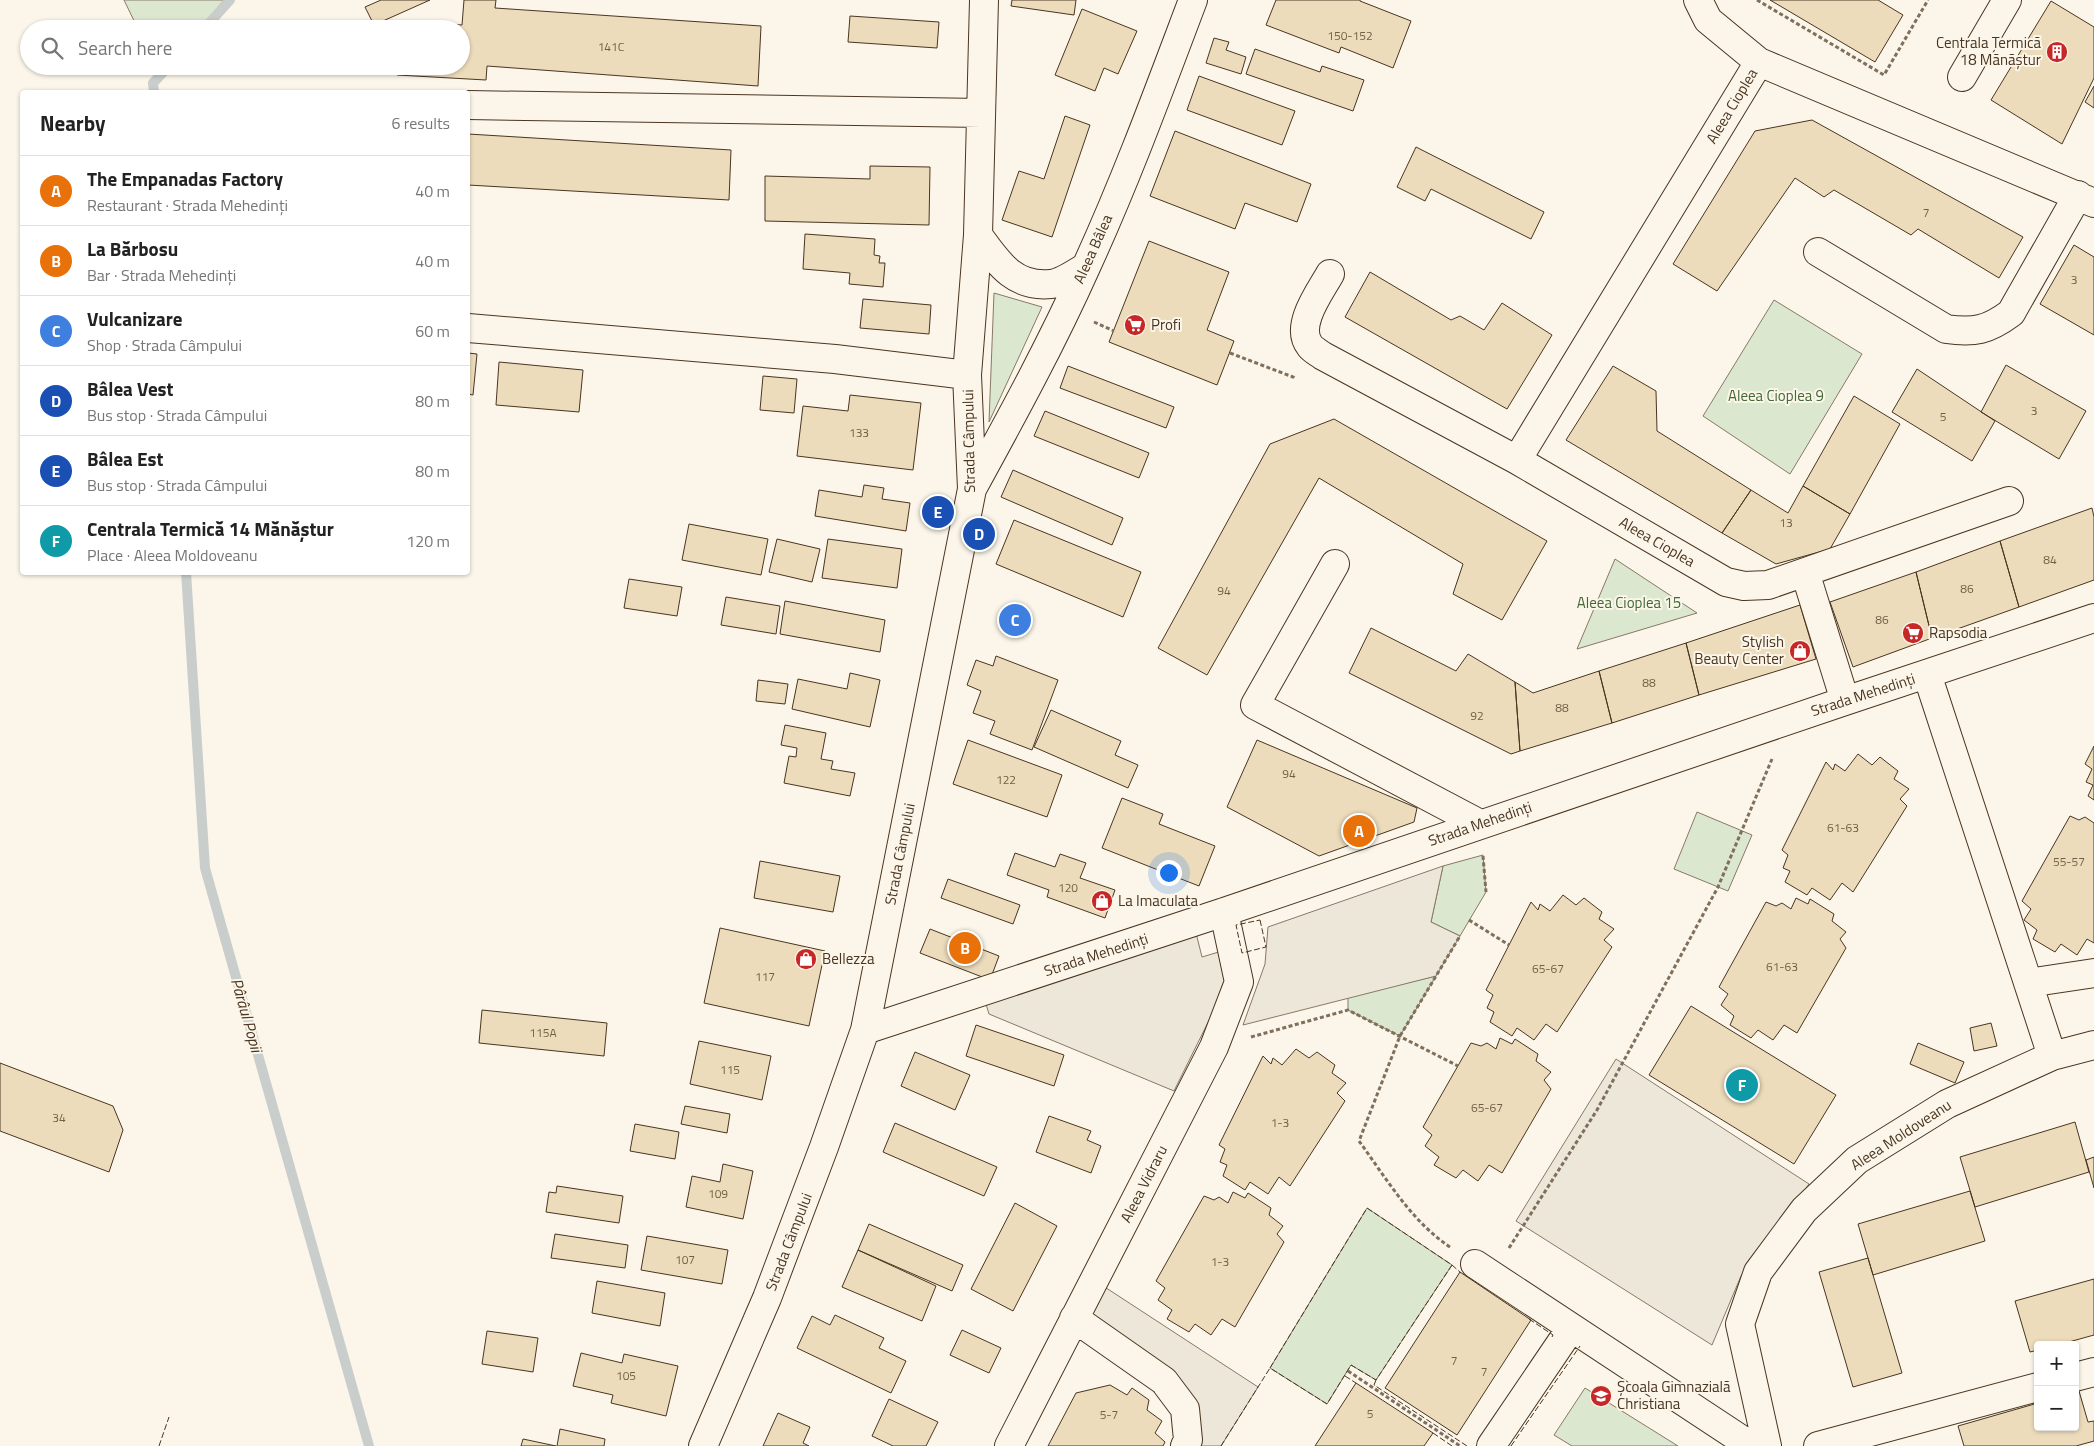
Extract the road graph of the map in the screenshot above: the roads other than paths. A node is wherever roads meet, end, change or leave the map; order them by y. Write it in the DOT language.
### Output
graph roads {
  1 [pos="984,0"];
  2 [pos="1192,0"];
  3 [pos="1698,0"];
  4 [pos="2007,0"];
  5 [pos="1759,62"];
  6 [pos="1962,78"];
  7 [pos="470,105"];
  8 [pos="981,113"];
  9 [pos="2086,199"];
  10 [pos="978,235"];
  11 [pos="1818,252"];
  12 [pos="1086,267"];
  13 [pos="1330,274"];
  14 [pos="470,328"];
  15 [pos="968,375"];
  16 [pos="1517,460"];
  17 [pos="972,489"];
  18 [pos="2009,501"];
  19 [pos="1335,564"];
  20 [pos="1805,572"];
  21 [pos="2094,618"];
  22 [pos="1927,674"];
  23 [pos="1845,701"];
  24 [pos="1480,824"];
  25 [pos="1224,912"];
  26 [pos="2094,973"];
  27 [pos="2028,983"];
  28 [pos="865,1030"];
  29 [pos="2094,1046"];
  30 [pos="2052,1056"];
  31 [pos="1475,1264"];
  32 [pos="1074,1318"];
  33 [pos="1570,1328"];
  34 [pos="2094,1372"];
  35 [pos="2079,1376"];
  36 [pos="2034,1388"];
  37 [pos="703,1446"];
  38 [pos="1009,1446"];
  39 [pos="1185,1446"];
  40 [pos="1492,1446"];
  41 [pos="1751,1446"];
  42 [pos="1768,1446"];
  43 [pos="1818,1446"];
  1 -- 8 [label="street, Strada Câmpului"];
  2 -- 12 [label="street, Aleea Bâlea"];
  3 -- 5 [label="street"];
  4 -- 6 [label="street"];
  5 -- 9 [label="street, Aleea Cioplea"];
  5 -- 16 [label="street, Aleea Cioplea"];
  7 -- 8 [label="street"];
  8 -- 10 [label="street, Strada Câmpului"];
  9 -- 11 [label="street"];
  10 -- 12 [label="street"];
  10 -- 15 [label="street, Strada Câmpului"];
  12 -- 17 [label="street, Aleea Bâlea"];
  13 -- 16 [label="street, Aleea Cioplea"];
  14 -- 15 [label="street"];
  15 -- 17 [label="street, Strada Câmpului"];
  16 -- 20 [label="street, Aleea Cioplea"];
  17 -- 28 [label="street, Strada Câmpului"];
  18 -- 20 [label="street, Aleea Cioplea"];
  19 -- 24 [label="street"];
  20 -- 23 [label="street"];
  21 -- 22 [label="street, Strada Mehedinți"];
  22 -- 23 [label="street, Strada Mehedinți"];
  22 -- 27 [label="street"];
  23 -- 24 [label="street, Strada Mehedinți"];
  24 -- 25 [label="street, Strada Mehedinți"];
  25 -- 28 [label="street, Strada Mehedinți"];
  25 -- 32 [label="street, Aleea Vidraru"];
  26 -- 27 [label="street"];
  27 -- 30 [label="street"];
  28 -- 37 [label="street, Strada Câmpului"];
  29 -- 30 [label="street, Aleea Moldoveanu"];
  30 -- 42 [label="street, Aleea Moldoveanu"];
  31 -- 33 [label="street"];
  32 -- 38 [label="street, Aleea Vidraru"];
  32 -- 39 [label="street"];
  33 -- 40 [label="street"];
  33 -- 41 [label="street"];
  34 -- 35 [label="street"];
  36 -- 43 [label="street"];
}
